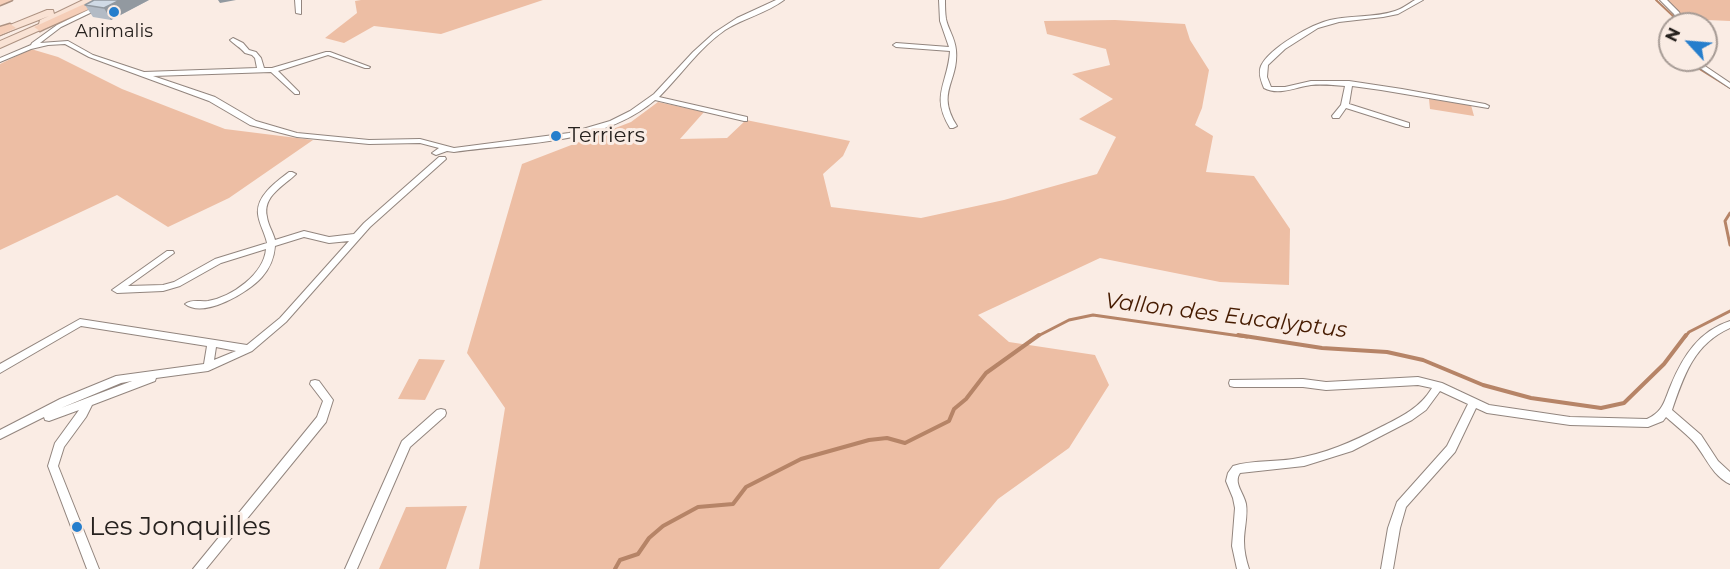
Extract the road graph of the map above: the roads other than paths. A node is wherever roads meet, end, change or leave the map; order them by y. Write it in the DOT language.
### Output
graph roads {
  1 [pos="6,0"];
  2 [pos="77,0"];
  3 [pos="83,0"];
  4 [pos="91,0"];
  5 [pos="97,0"];
  6 [pos="103,0"];
  7 [pos="114,0"];
  8 [pos="298,0"];
  9 [pos="781,0"];
  10 [pos="942,0"];
  11 [pos="1420,0"];
  12 [pos="1663,0"];
  13 [pos="0,2"];
  14 [pos="1676,12"];
  15 [pos="299,13"];
  16 [pos="58,26"];
  17 [pos="40,27"];
  18 [pos="2,36"];
  19 [pos="234,40"];
  20 [pos="54,41"];
  21 [pos="896,45"];
  22 [pos="29,47"];
  23 [pos="952,50"];
  24 [pos="0,60"];
  25 [pos="368,67"];
  26 [pos="261,69"];
  27 [pos="273,70"];
  28 [pos="1708,72"];
  29 [pos="144,75"];
  30 [pos="1349,83"];
  31 [pos="1730,86"];
  32 [pos="297,93"];
  33 [pos="654,98"];
  34 [pos="1346,105"];
  35 [pos="1485,106"];
  36 [pos="1336,116"];
  37 [pos="744,119"];
  38 [pos="1406,125"];
  39 [pos="953,126"];
  40 [pos="407,141"];
  41 [pos="446,148"];
  42 [pos="454,152"];
  43 [pos="439,156"];
  44 [pos="292,174"];
  45 [pos="355,237"];
  46 [pos="272,244"];
  47 [pos="170,253"];
  48 [pos="190,304"];
  49 [pos="1730,324"];
  50 [pos="212,344"];
  51 [pos="249,349"];
  52 [pos="208,367"];
  53 [pos="0,369"];
  54 [pos="1234,383"];
  55 [pos="315,384"];
  56 [pos="1437,386"];
  57 [pos="85,398"];
  58 [pos="1473,404"];
  59 [pos="67,405"];
  60 [pos="1666,411"];
  61 [pos="441,412"];
  62 [pos="5,433"];
  63 [pos="64,436"];
  64 [pos="1730,479"];
  65 [pos="93,569"];
  66 [pos="199,569"];
  67 [pos="351,569"];
  68 [pos="1243,569"];
  69 [pos="1387,569"];
  1 -- 13 [label="highway"];
  2 -- 18 [label="main road"];
  3 -- 18 [label="main road"];
  4 -- 18 [label="main road"];
  5 -- 17 [label="main road"];
  6 -- 17 [label="highway"];
  7 -- 16 [label="street"];
  8 -- 15 [label="street"];
  9 -- 33 [label="street"];
  10 -- 23 [label="street"];
  11 -- 30 [label="street"];
  12 -- 14 [label="street"];
  16 -- 20 [label="street"];
  16 -- 22 [label="street"];
  17 -- 18 [label="main road"];
  19 -- 26 [label="street"];
  20 -- 22 [label="street"];
  20 -- 29 [label="street"];
  21 -- 23 [label="street"];
  22 -- 24 [label="street"];
  23 -- 39 [label="street"];
  25 -- 27 [label="street"];
  26 -- 27 [label="street"];
  26 -- 29 [label="street"];
  27 -- 32 [label="street"];
  28 -- 31 [label="street"];
  29 -- 40 [label="street"];
  30 -- 34 [label="street"];
  30 -- 35 [label="street"];
  33 -- 37 [label="street"];
  33 -- 42 [label="street"];
  34 -- 36 [label="street"];
  34 -- 38 [label="street"];
  40 -- 41 [label="street"];
  40 -- 43 [label="street"];
  41 -- 42 [label="street"];
  41 -- 43 [label="street"];
  42 -- 43 [label="street"];
  43 -- 45 [label="street"];
  44 -- 46 [label="street"];
  45 -- 46 [label="street"];
  45 -- 51 [label="street"];
  46 -- 47 [label="street"];
  46 -- 48 [label="street"];
  49 -- 60 [label="street"];
  50 -- 51 [label="street"];
  50 -- 52 [label="street"];
  50 -- 53 [label="street"];
  51 -- 52 [label="street"];
  52 -- 57 [label="street"];
  54 -- 56 [label="street"];
  55 -- 66 [label="street"];
  56 -- 58 [label="street"];
  56 -- 68 [label="street"];
  57 -- 59 [label="street"];
  57 -- 63 [label="street"];
  58 -- 60 [label="street"];
  58 -- 69 [label="street"];
  59 -- 62 [label="street"];
  59 -- 63 [label="street"];
  60 -- 64 [label="street"];
  61 -- 67 [label="street"];
  63 -- 65 [label="street"];
}
